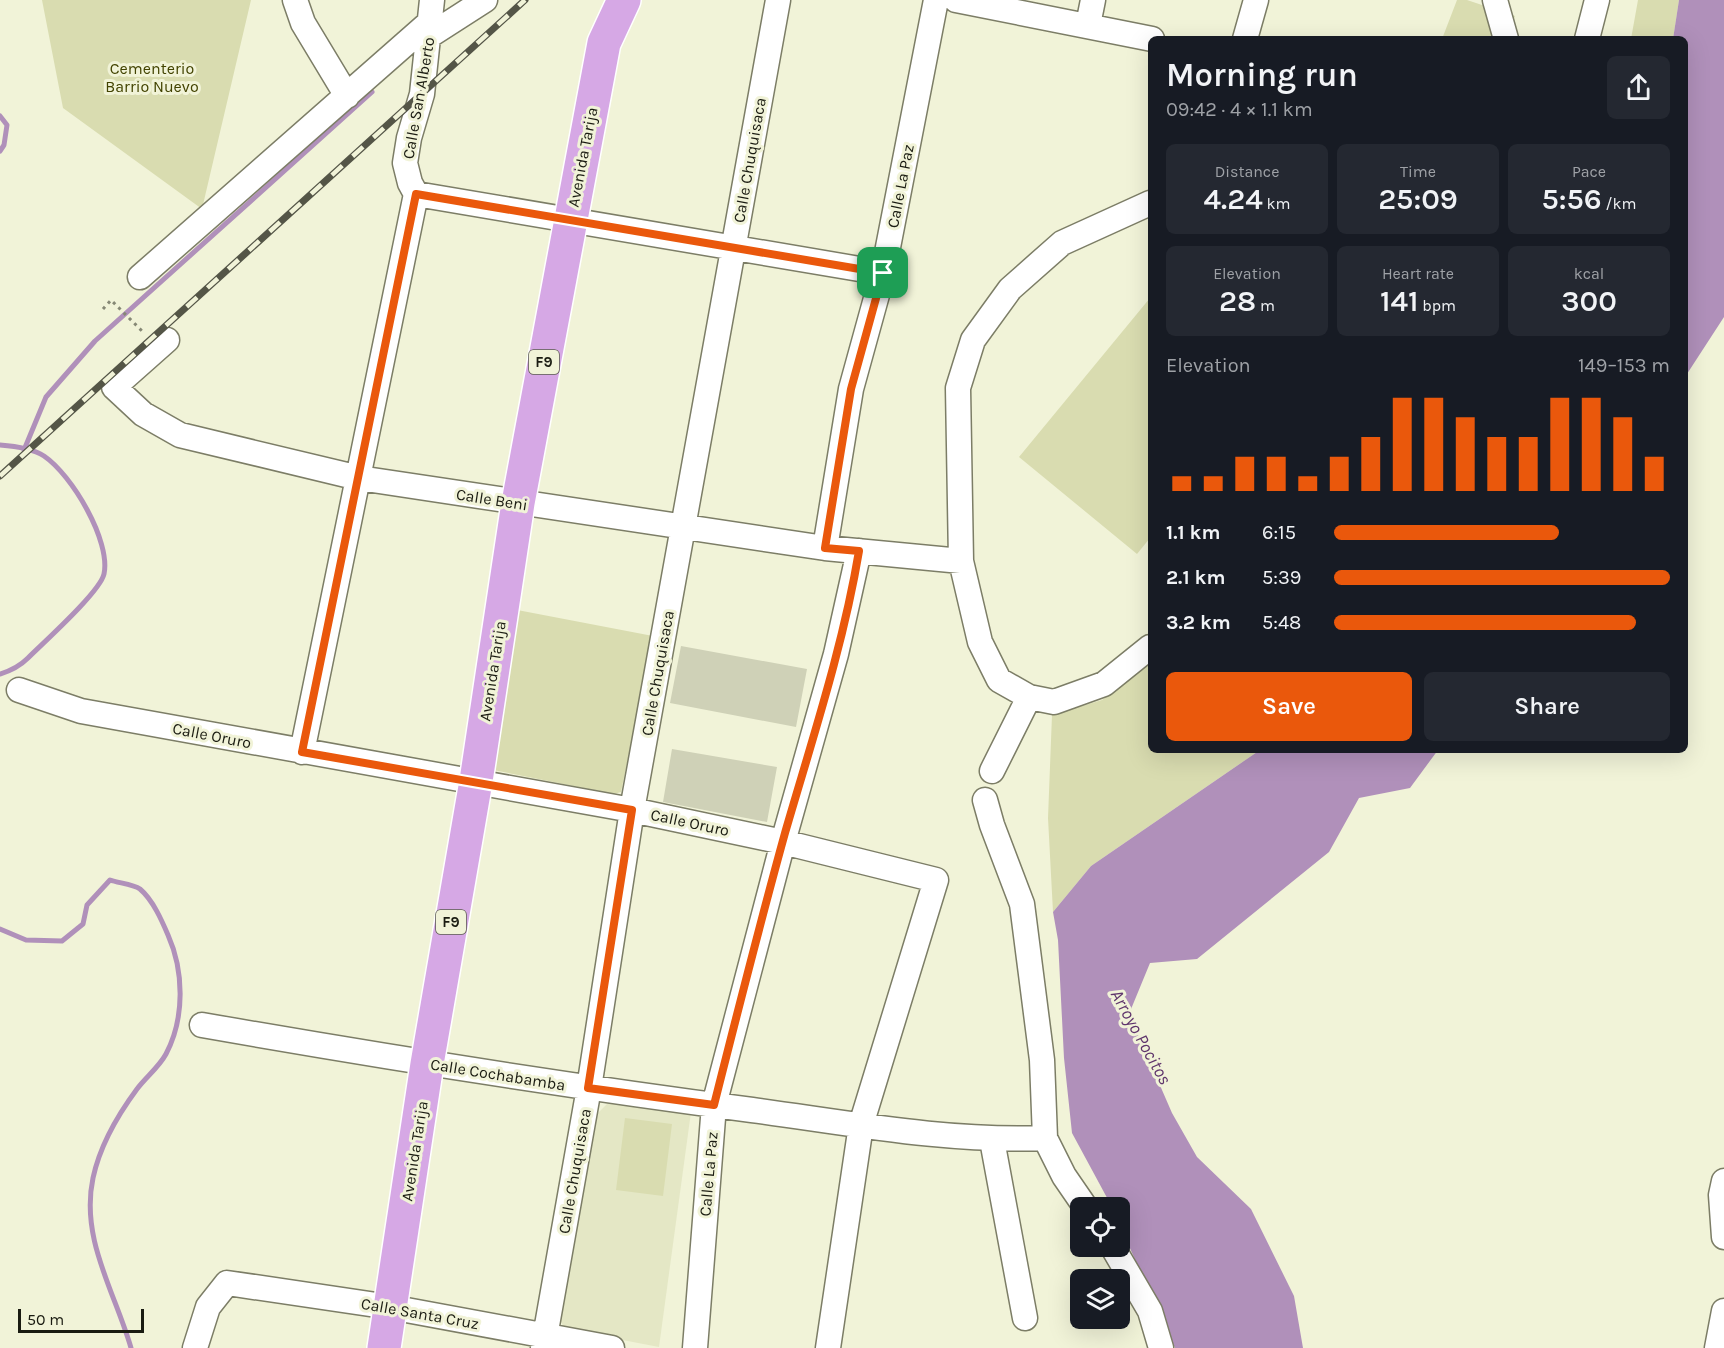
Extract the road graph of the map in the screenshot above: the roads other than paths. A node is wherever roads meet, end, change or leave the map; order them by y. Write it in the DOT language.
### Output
graph roads {
  1 [pos="295,0"];
  2 [pos="485,0"];
  3 [pos="610,0"];
  4 [pos="624,0"];
  5 [pos="777,0"];
  6 [pos="936,0"];
  7 [pos="956,0"];
  8 [pos="1093,0"];
  9 [pos="1256,0"];
  10 [pos="1495,0"];
  11 [pos="1597,0"];
  12 [pos="430,20"];
  13 [pos="1088,25"];
  14 [pos="1246,36"];
  15 [pos="1505,36"];
  16 [pos="1588,36"];
  17 [pos="1148,38"];
  18 [pos="604,43"];
  19 [pos="347,96"];
  20 [pos="416,194"];
  21 [pos="1148,204"];
  22 [pos="570,221"];
  23 [pos="734,248"];
  24 [pos="883,273"];
  25 [pos="140,277"];
  26 [pos="157,337"];
  27 [pos="359,478"];
  28 [pos="518,503"];
  29 [pos="684,527"];
  30 [pos="825,548"];
  31 [pos="859,551"];
  32 [pos="961,561"];
  33 [pos="1148,649"];
  34 [pos="19,690"];
  35 [pos="1029,697"];
  36 [pos="302,752"];
  37 [pos="992,771"];
  38 [pos="476,781"];
  39 [pos="985,800"];
  40 [pos="632,810"];
  41 [pos="783,842"];
  42 [pos="202,1025"];
  43 [pos="427,1064"];
  44 [pos="588,1088"];
  45 [pos="714,1105"];
  46 [pos="861,1125"];
  47 [pos="1045,1138"];
  48 [pos="992,1140"];
  49 [pos="1724,1181"];
  50 [pos="1078,1197"];
  51 [pos="1724,1236"];
  52 [pos="1118,1257"];
  53 [pos="390,1307"];
  54 [pos="1724,1311"];
  55 [pos="1025,1318"];
  56 [pos="544,1342"];
  57 [pos="195,1348"];
  58 [pos="384,1348"];
  59 [pos="612,1348"];
  60 [pos="695,1348"];
  61 [pos="828,1348"];
  62 [pos="1161,1348"];
  63 [pos="1717,1348"];
  1 -- 19 [label="street"];
  2 -- 12 [label="street"];
  3 -- 18 [label="street"];
  4 -- 18 [label="highway, Avenida Tarija / F9"];
  5 -- 23 [label="street, Calle Chuquisaca"];
  6 -- 24 [label="street, Calle La Paz"];
  7 -- 13 [label="street"];
  8 -- 13 [label="street"];
  9 -- 14 [label="street"];
  10 -- 15 [label="street"];
  11 -- 16 [label="street"];
  12 -- 19 [label="street"];
  12 -- 20 [label="street, Calle San Alberto"];
  13 -- 17 [label="street"];
  18 -- 22 [label="highway, Avenida Tarija / F9"];
  19 -- 25 [label="street"];
  20 -- 22 [label="street"];
  20 -- 27 [label="street"];
  21 -- 32 [label="street"];
  22 -- 23 [label="street"];
  22 -- 28 [label="highway, Avenida Tarija / F9"];
  23 -- 24 [label="street"];
  23 -- 29 [label="street, Calle Chuquisaca"];
  24 -- 30 [label="street, Calle La Paz"];
  26 -- 27 [label="street, Calle Beni"];
  27 -- 28 [label="street, Calle Beni"];
  27 -- 36 [label="street"];
  28 -- 29 [label="street, Calle Beni"];
  28 -- 38 [label="highway, Avenida Tarija / F9"];
  29 -- 30 [label="street, Calle Beni"];
  29 -- 40 [label="street, Calle Chuquisaca"];
  30 -- 31 [label="street, Calle Beni"];
  31 -- 32 [label="street, Calle Beni"];
  31 -- 41 [label="street, Calle La Paz"];
  32 -- 35 [label="street"];
  33 -- 35 [label="street"];
  34 -- 36 [label="street, Calle Oruro"];
  35 -- 37 [label="street"];
  36 -- 38 [label="street, Calle Oruro"];
  38 -- 40 [label="street, Calle Oruro"];
  38 -- 43 [label="highway, Avenida Tarija / F9"];
  39 -- 47 [label="street"];
  40 -- 41 [label="street, Calle Oruro"];
  40 -- 44 [label="street, Calle Chuquisaca"];
  41 -- 45 [label="street, Calle La Paz"];
  41 -- 46 [label="street, Calle Oruro"];
  42 -- 43 [label="street, Calle Cochabamba"];
  43 -- 44 [label="street, Calle Cochabamba"];
  43 -- 53 [label="highway, Avenida Tarija / F9"];
  44 -- 45 [label="street, Calle Cochabamba"];
  44 -- 56 [label="street, Calle Chuquisaca"];
  45 -- 46 [label="street, Calle Cochabamba"];
  45 -- 60 [label="street, Calle La Paz"];
  46 -- 48 [label="street, Calle Cochabamba"];
  46 -- 61 [label="street"];
  47 -- 48 [label="street, Calle Cochabamba"];
  47 -- 50 [label="street"];
  48 -- 55 [label="street"];
  49 -- 51 [label="street"];
  52 -- 62 [label="street"];
  53 -- 56 [label="street, Calle Santa Cruz"];
  53 -- 57 [label="street, Calle Santa Cruz"];
  53 -- 58 [label="highway, Avenida Tarija / F9"];
  54 -- 63 [label="street"];
  56 -- 59 [label="street, Calle Santa Cruz"];
}
